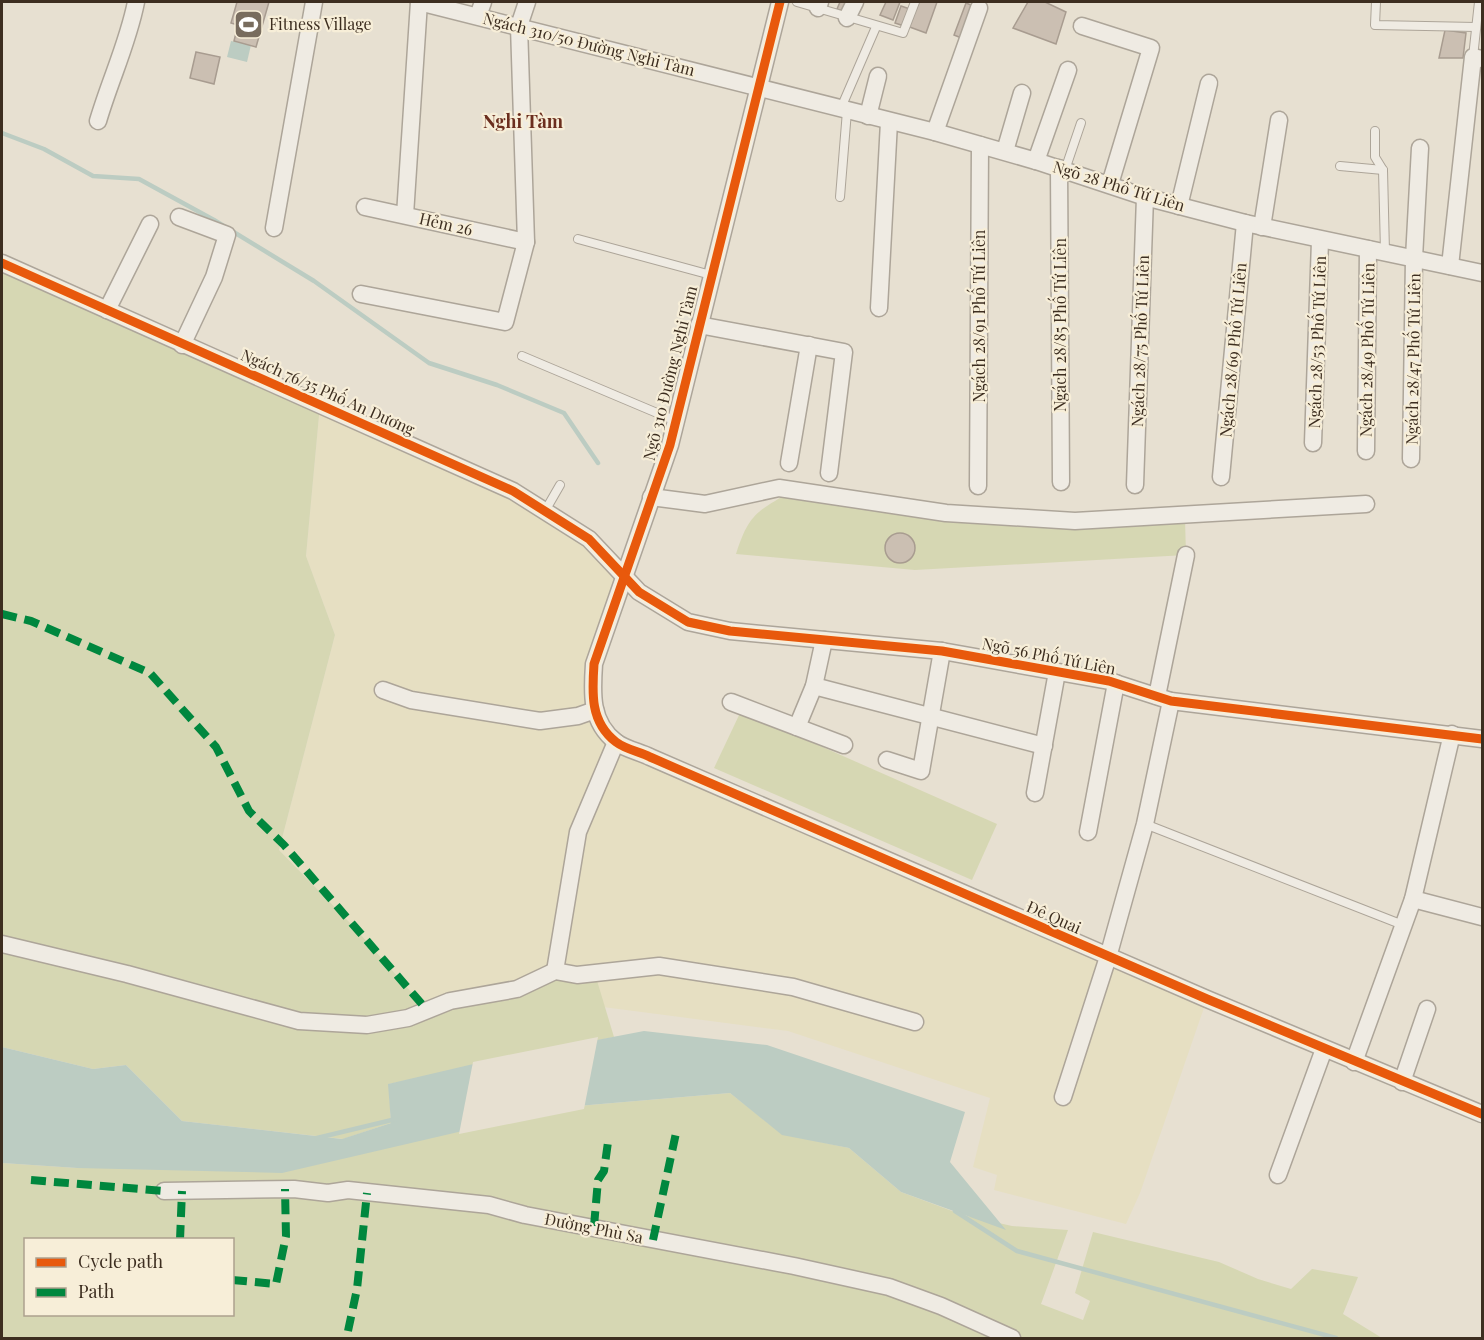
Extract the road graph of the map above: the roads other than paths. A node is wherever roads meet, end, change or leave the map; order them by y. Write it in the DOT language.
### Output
graph roads {
  1 [pos="136,2"];
  2 [pos="314,2"];
  3 [pos="419,2"];
  4 [pos="527,2"];
  5 [pos="780,2"];
  6 [pos="797,2"];
  7 [pos="855,2"];
  8 [pos="915,2"];
  9 [pos="1376,2"];
  10 [pos="1479,2"];
  11 [pos="819,5"];
  12 [pos="978,8"];
  13 [pos="481,9"];
  14 [pos="847,18"];
  15 [pos="1082,26"];
  16 [pos="519,27"];
  17 [pos="876,27"];
  18 [pos="1476,27"];
  19 [pos="1478,58"];
  20 [pos="1068,70"];
  21 [pos="878,76"];
  22 [pos="1209,83"];
  23 [pos="759,86"];
  24 [pos="1022,93"];
  25 [pos="845,111"];
  26 [pos="868,116"];
  27 [pos="1279,120"];
  28 [pos="98,121"];
  29 [pos="889,122"];
  30 [pos="1081,123"];
  31 [pos="1375,131"];
  32 [pos="935,132"];
  33 [pos="980,146"];
  34 [pos="1420,148"];
  35 [pos="1005,151"];
  36 [pos="1036,161"];
  37 [pos="1340,166"];
  38 [pos="1062,169"];
  39 [pos="1383,170"];
  40 [pos="1110,184"];
  41 [pos="840,197"];
  42 [pos="1145,197"];
  43 [pos="1179,206"];
  44 [pos="365,207"];
  45 [pos="405,215"];
  46 [pos="179,217"];
  47 [pos="1245,223"];
  48 [pos="150,224"];
  49 [pos="1262,226"];
  50 [pos="274,228"];
  51 [pos="578,239"];
  52 [pos="1320,240"];
  53 [pos="526,242"];
  54 [pos="1376,251"];
  55 [pos="1414,258"];
  56 [pos="2,263"];
  57 [pos="1450,266"];
  58 [pos="1482,273"];
  59 [pos="711,275"];
  60 [pos="361,294"];
  61 [pos="879,308"];
  62 [pos="107,310"];
  63 [pos="699,325"];
  64 [pos="182,345"];
  65 [pos="809,345"];
  66 [pos="522,356"];
  67 [pos="676,421"];
  68 [pos="1313,443"];
  69 [pos="1366,451"];
  70 [pos="1411,459"];
  71 [pos="789,464"];
  72 [pos="829,473"];
  73 [pos="1221,477"];
  74 [pos="1061,482"];
  75 [pos="560,485"];
  76 [pos="1135,485"];
  77 [pos="978,486"];
  78 [pos="651,497"];
  79 [pos="1366,504"];
  80 [pos="545,511"];
  81 [pos="1186,555"];
  82 [pos="624,576"];
  83 [pos="824,640"];
  84 [pos="942,651"];
  85 [pos="1057,672"];
  86 [pos="1116,684"];
  87 [pos="814,686"];
  88 [pos="382,690"];
  89 [pos="1164,698"];
  90 [pos="731,702"];
  91 [pos="595,710"];
  92 [pos="930,717"];
  93 [pos="796,727"];
  94 [pos="1452,734"];
  95 [pos="1482,739"];
  96 [pos="616,742"];
  97 [pos="844,745"];
  98 [pos="1044,746"];
  99 [pos="887,760"];
  100 [pos="1035,793"];
  101 [pos="1144,824"];
  102 [pos="1088,832"];
  103 [pos="1413,899"];
  104 [pos="1482,916"];
  105 [pos="1404,925"];
  106 [pos="2,944"];
  107 [pos="1108,957"];
  108 [pos="555,971"];
  109 [pos="1427,1010"];
  110 [pos="915,1022"];
  111 [pos="1324,1049"];
  112 [pos="1354,1062"];
  113 [pos="1402,1082"];
  114 [pos="1063,1097"];
  115 [pos="1482,1114"];
  116 [pos="1278,1175"];
  117 [pos="164,1191"];
  118 [pos="1012,1338"];
  1 -- 28 [label="street"];
  2 -- 50 [label="street"];
  3 -- 13 [label="street, Ngách 310/50 Đường Nghi Tàm"];
  3 -- 45 [label="street"];
  4 -- 16 [label="street"];
  5 -- 23 [label="street, Ngõ 310 Đường Nghi Tàm"];
  6 -- 11 [label="lane"];
  7 -- 14 [label="street"];
  8 -- 17 [label="lane"];
  9 -- 18 [label="lane"];
  10 -- 18 [label="lane"];
  11 -- 14 [label="lane"];
  12 -- 32 [label="street"];
  13 -- 16 [label="street, Ngách 310/50 Đường Nghi Tàm"];
  14 -- 17 [label="lane"];
  15 -- 40 [label="street"];
  16 -- 23 [label="street, Ngách 310/50 Đường Nghi Tàm"];
  16 -- 53 [label="street"];
  17 -- 25 [label="lane"];
  18 -- 19 [label="lane"];
  19 -- 57 [label="street"];
  20 -- 36 [label="street"];
  21 -- 26 [label="street"];
  22 -- 43 [label="street"];
  23 -- 25 [label="street, Ngõ 28 Phố Tứ Liên"];
  23 -- 59 [label="street, Ngõ 310 Đường Nghi Tàm"];
  24 -- 35 [label="street"];
  25 -- 26 [label="street, Ngõ 28 Phố Tứ Liên"];
  25 -- 41 [label="lane"];
  26 -- 29 [label="street, Ngõ 28 Phố Tứ Liên"];
  27 -- 49 [label="street"];
  29 -- 32 [label="street, Ngõ 28 Phố Tứ Liên"];
  29 -- 61 [label="street"];
  30 -- 38 [label="lane"];
  31 -- 39 [label="lane"];
  32 -- 33 [label="street, Ngõ 28 Phố Tứ Liên"];
  33 -- 35 [label="street, Ngõ 28 Phố Tứ Liên"];
  33 -- 77 [label="street, Ngách 28/91 Phố Tứ Liên"];
  34 -- 55 [label="street, Ngách 28/47 Phố Tứ Liên"];
  35 -- 36 [label="street, Ngõ 28 Phố Tứ Liên"];
  36 -- 38 [label="street, Ngõ 28 Phố Tứ Liên"];
  37 -- 39 [label="lane"];
  38 -- 40 [label="street, Ngõ 28 Phố Tứ Liên"];
  38 -- 74 [label="street, Ngách 28/85 Phố Tứ Liên"];
  39 -- 54 [label="lane"];
  40 -- 42 [label="street, Ngõ 28 Phố Tứ Liên"];
  42 -- 43 [label="street, Ngõ 28 Phố Tứ Liên"];
  42 -- 76 [label="street, Ngách 28/75 Phố Tứ Liên"];
  43 -- 47 [label="street, Ngõ 28 Phố Tứ Liên"];
  44 -- 45 [label="street, Hẻm 26"];
  45 -- 53 [label="street, Hẻm 26"];
  46 -- 64 [label="street"];
  47 -- 49 [label="street, Ngõ 28 Phố Tứ Liên"];
  47 -- 73 [label="street, Ngách 28/69 Phố Tứ Liên"];
  48 -- 62 [label="street"];
  49 -- 52 [label="street, Ngõ 28 Phố Tứ Liên"];
  51 -- 59 [label="lane"];
  52 -- 54 [label="street, Ngõ 28 Phố Tứ Liên"];
  52 -- 68 [label="street, Ngách 28/53 Phố Tứ Liên"];
  53 -- 60 [label="street"];
  54 -- 55 [label="street, Ngõ 28 Phố Tứ Liên"];
  54 -- 69 [label="street, Ngách 28/49 Phố Tứ Liên"];
  55 -- 57 [label="street, Ngõ 28 Phố Tứ Liên"];
  55 -- 70 [label="street, Ngách 28/47 Phố Tứ Liên"];
  56 -- 62 [label="street, Ngách 76/35 Phố An Dương"];
  57 -- 58 [label="street, Ngõ 28 Phố Tứ Liên"];
  59 -- 63 [label="street, Ngõ 310 Đường Nghi Tàm"];
  62 -- 64 [label="street, Ngách 76/35 Phố An Dương"];
  63 -- 65 [label="street"];
  63 -- 67 [label="street, Ngõ 310 Đường Nghi Tàm"];
  64 -- 80 [label="street, Ngách 76/35 Phố An Dương"];
  65 -- 71 [label="street"];
  65 -- 72 [label="street"];
  66 -- 67 [label="lane"];
  67 -- 78 [label="street, Ngõ 310 Đường Nghi Tàm"];
  75 -- 80 [label="lane"];
  78 -- 79 [label="street"];
  78 -- 82 [label="street, Ngõ 310 Đường Nghi Tàm"];
  80 -- 82 [label="street, Ngách 76/35 Phố An Dương"];
  81 -- 89 [label="street"];
  82 -- 83 [label="street, Ngõ 56 Phố Tứ Liên"];
  82 -- 91 [label="street, Ngõ 310 Đường Nghi Tàm"];
  83 -- 84 [label="street, Ngõ 56 Phố Tứ Liên"];
  83 -- 87 [label="street"];
  84 -- 85 [label="street, Ngõ 56 Phố Tứ Liên"];
  84 -- 92 [label="street"];
  85 -- 86 [label="street, Ngõ 56 Phố Tứ Liên"];
  85 -- 98 [label="street"];
  86 -- 89 [label="street, Ngõ 56 Phố Tứ Liên"];
  86 -- 102 [label="street"];
  87 -- 92 [label="street"];
  87 -- 93 [label="street"];
  88 -- 91 [label="street"];
  89 -- 94 [label="street, Ngõ 56 Phố Tứ Liên"];
  89 -- 101 [label="street"];
  90 -- 93 [label="street"];
  91 -- 96 [label="street, Ngõ 310 Đường Nghi Tàm"];
  92 -- 98 [label="street"];
  92 -- 99 [label="street"];
  93 -- 97 [label="street"];
  94 -- 95 [label="street, Ngõ 56 Phố Tứ Liên"];
  94 -- 103 [label="street"];
  96 -- 107 [label="street, Đê Quai"];
  96 -- 108 [label="street"];
  98 -- 100 [label="street"];
  101 -- 105 [label="lane"];
  101 -- 107 [label="street"];
  103 -- 104 [label="street"];
  103 -- 105 [label="street"];
  105 -- 112 [label="street"];
  106 -- 108 [label="street"];
  107 -- 111 [label="street, Đê Quai"];
  107 -- 114 [label="street"];
  108 -- 110 [label="street"];
  109 -- 113 [label="street"];
  111 -- 112 [label="street, Đê Quai"];
  111 -- 116 [label="street"];
  112 -- 113 [label="street, Đê Quai"];
  113 -- 115 [label="street, Đê Quai"];
  117 -- 118 [label="street, Đường Phù Sa"];
}
